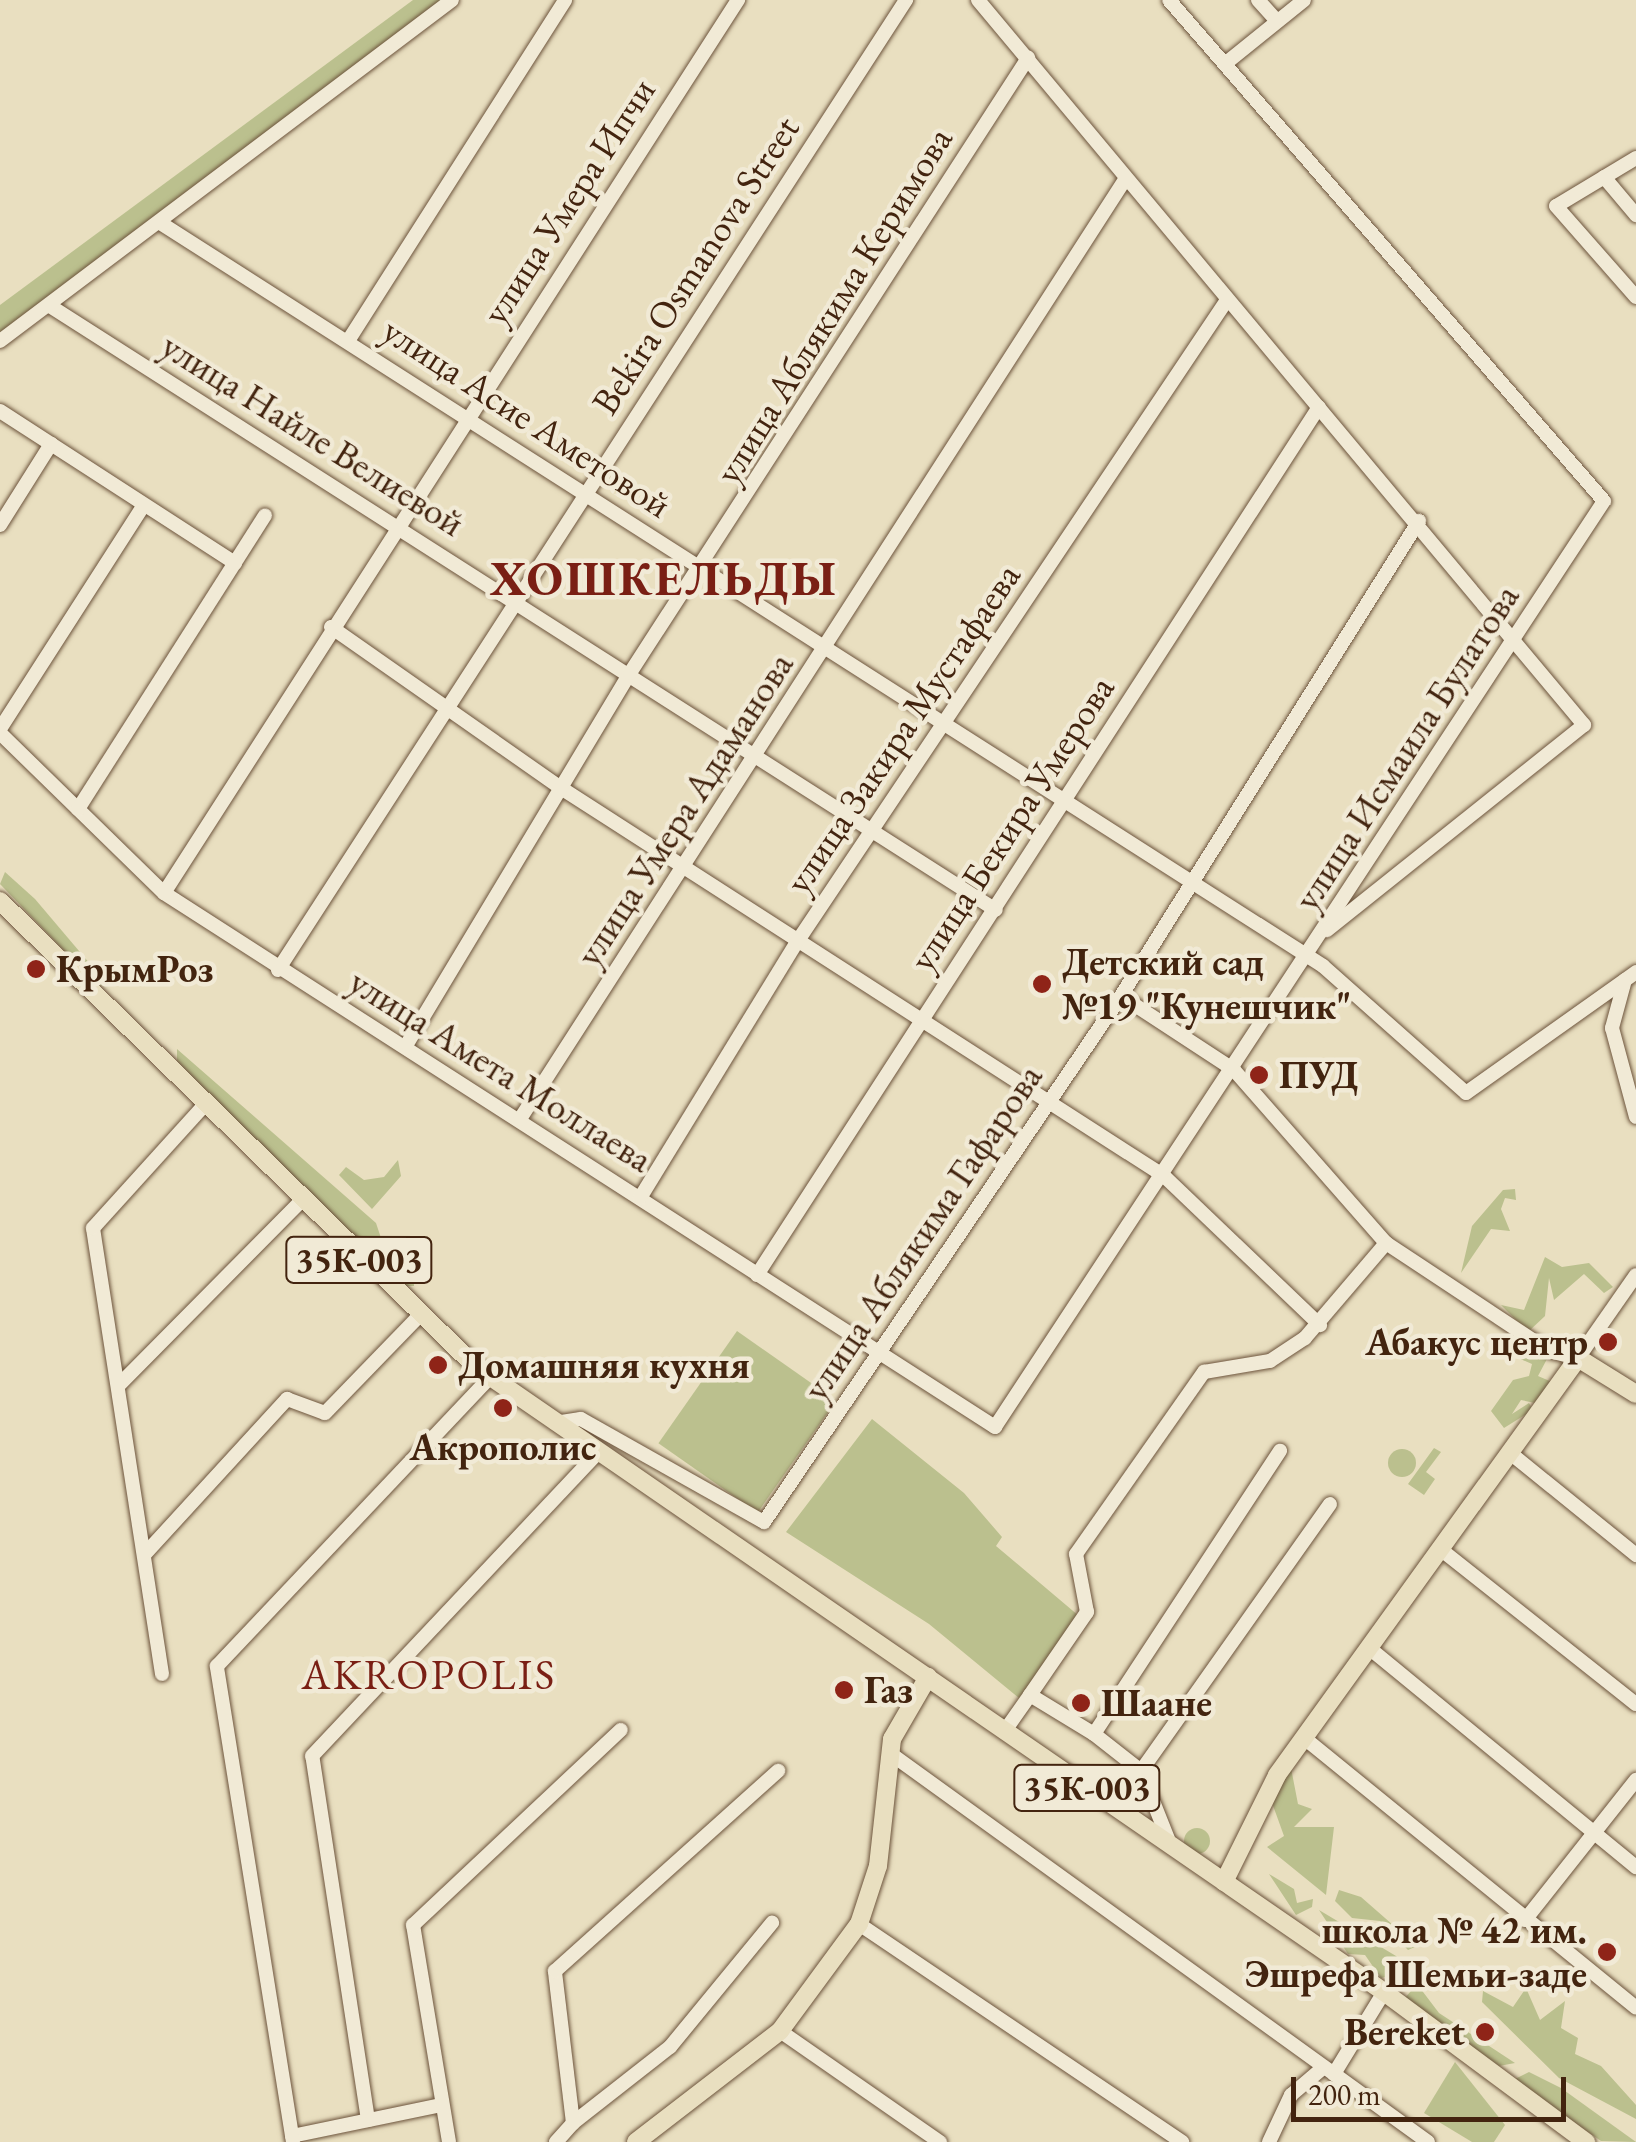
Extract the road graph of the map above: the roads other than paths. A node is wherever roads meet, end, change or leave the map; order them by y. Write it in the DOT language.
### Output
graph roads {
  1 [pos="452,0"];
  2 [pos="565,0"];
  3 [pos="738,0"];
  4 [pos="906,0"];
  5 [pos="978,0"];
  6 [pos="1170,0"];
  7 [pos="1258,0"];
  8 [pos="1304,0"];
  9 [pos="1277,22"];
  10 [pos="1028,58"];
  11 [pos="1226,63"];
  12 [pos="1636,158"];
  13 [pos="1604,177"];
  14 [pos="1126,178"];
  15 [pos="1636,214"];
  16 [pos="162,224"];
  17 [pos="1636,297"];
  18 [pos="1227,300"];
  19 [pos="50,306"];
  20 [pos="0,341"];
  21 [pos="348,341"];
  22 [pos="1319,407"];
  23 [pos="0,412"];
  24 [pos="471,417"];
  25 [pos="51,444"];
  26 [pos="585,493"];
  27 [pos="144,505"];
  28 [pos="265,516"];
  29 [pos="1419,521"];
  30 [pos="0,524"];
  31 [pos="395,524"];
  32 [pos="235,563"];
  33 [pos="704,570"];
  34 [pos="514,601"];
  35 [pos="330,627"];
  36 [pos="1516,637"];
  37 [pos="826,651"];
  38 [pos="630,674"];
  39 [pos="443,708"];
  40 [pos="942,728"];
  41 [pos="0,731"];
  42 [pos="752,754"];
  43 [pos="561,788"];
  44 [pos="1064,802"];
  45 [pos="78,808"];
  46 [pos="873,830"];
  47 [pos="686,864"];
  48 [pos="1189,883"];
  49 [pos="164,892"];
  50 [pos="0,901"];
  51 [pos="996,910"];
  52 [pos="1324,931"];
  53 [pos="800,939"];
  54 [pos="1309,960"];
  55 [pos="278,970"];
  56 [pos="1631,976"];
  57 [pos="1121,996"];
  58 [pos="924,1016"];
  59 [pos="406,1044"];
  60 [pos="1234,1070"];
  61 [pos="1050,1098"];
  62 [pos="1632,1098"];
  63 [pos="202,1108"];
  64 [pos="1636,1117"];
  65 [pos="520,1119"];
  66 [pos="1164,1176"];
  67 [pos="640,1198"];
  68 [pos="300,1204"];
  69 [pos="1386,1243"];
  70 [pos="757,1275"];
  71 [pos="1636,1275"];
  72 [pos="418,1316"];
  73 [pos="1320,1325"];
  74 [pos="882,1352"];
  75 [pos="1578,1358"];
  76 [pos="490,1377"];
  77 [pos="118,1386"];
  78 [pos="1636,1394"];
  79 [pos="555,1423"];
  80 [pos="995,1427"];
  81 [pos="1280,1452"];
  82 [pos="1508,1452"];
  83 [pos="598,1453"];
  84 [pos="1330,1504"];
  85 [pos="1439,1548"];
  86 [pos="144,1555"];
  87 [pos="1636,1555"];
  88 [pos="1368,1646"];
  89 [pos="162,1674"];
  90 [pos="928,1677"];
  91 [pos="1030,1696"];
  92 [pos="1636,1704"];
  93 [pos="622,1730"];
  94 [pos="1004,1732"];
  95 [pos="1094,1734"];
  96 [pos="1303,1736"];
  97 [pos="890,1754"];
  98 [pos="778,1771"];
  99 [pos="1141,1771"];
  100 [pos="1636,1780"];
  101 [pos="1594,1834"];
  102 [pos="1170,1844"];
  103 [pos="1636,1867"];
  104 [pos="1224,1882"];
  105 [pos="1525,1920"];
  106 [pos="772,1923"];
  107 [pos="859,1924"];
  108 [pos="1384,1992"];
  109 [pos="1636,2008"];
  110 [pos="780,2031"];
  111 [pos="1329,2070"];
  112 [pos="442,2105"];
  113 [pos="368,2120"];
  114 [pos="573,2123"];
  115 [pos="292,2139"];
  116 [pos="448,2142"];
  117 [pos="556,2142"];
  118 [pos="636,2142"];
  119 [pos="940,2142"];
  120 [pos="1182,2142"];
  121 [pos="1270,2142"];
  122 [pos="1428,2142"];
  123 [pos="1586,2142"];
  1 -- 16 [label="street"];
  2 -- 21 [label="street"];
  3 -- 24 [label="street, улица Умера Ипчи"];
  4 -- 26 [label="street, Bekira Osmanova Street"];
  5 -- 10 [label="street"];
  6 -- 11 [label="street"];
  7 -- 9 [label="street"];
  8 -- 9 [label="street"];
  9 -- 11 [label="street"];
  10 -- 14 [label="street"];
  10 -- 33 [label="street, улица Аблякима Керимова"];
  11 -- 36 [label="street, улица Исмаила Булатова"];
  12 -- 13 [label="street"];
  13 -- 15 [label="street"];
  13 -- 17 [label="street"];
  14 -- 18 [label="street"];
  14 -- 37 [label="street, улица Умера Адаманова"];
  16 -- 19 [label="street"];
  16 -- 21 [label="street, улица Асие Аметовой"];
  18 -- 22 [label="street"];
  18 -- 40 [label="street, улица Закира Мустафаева"];
  19 -- 20 [label="street"];
  19 -- 31 [label="street, улица Найле Велиевой"];
  21 -- 24 [label="street, улица Асие Аметовой"];
  22 -- 29 [label="street"];
  22 -- 44 [label="street, улица Бекира Умерова"];
  23 -- 25 [label="street"];
  24 -- 26 [label="street, улица Асие Аметовой"];
  24 -- 31 [label="street, улица Умера Ипчи"];
  25 -- 27 [label="street"];
  25 -- 30 [label="street"];
  26 -- 33 [label="street, улица Асие Аметовой"];
  26 -- 34 [label="street, Bekira Osmanova Street"];
  27 -- 32 [label="street"];
  27 -- 41 [label="street"];
  28 -- 32 [label="street"];
  29 -- 36 [label="street"];
  29 -- 48 [label="street, улица Аблякима Гафарова"];
  31 -- 34 [label="street, улица Найле Велиевой"];
  31 -- 35 [label="street, улица Умера Ипчи"];
  32 -- 45 [label="street"];
  33 -- 37 [label="street, улица Асие Аметовой"];
  33 -- 38 [label="street, улица Аблякима Керимова"];
  34 -- 38 [label="street, улица Найле Велиевой"];
  34 -- 39 [label="street, Bekira Osmanova Street"];
  35 -- 39 [label="street"];
  35 -- 49 [label="street, улица Умера Ипчи"];
  36 -- 52 [label="street, улица Исмаила Булатова"];
  36 -- 52 [label="street"];
  37 -- 40 [label="street, улица Асие Аметовой"];
  37 -- 42 [label="street, улица Умера Адаманова"];
  38 -- 42 [label="street, улица Найле Велиевой"];
  38 -- 43 [label="street, улица Аблякима Керимова"];
  39 -- 43 [label="street"];
  39 -- 55 [label="street, Bekira Osmanova Street"];
  40 -- 44 [label="street, улица Асие Аметовой"];
  40 -- 46 [label="street, улица Закира Мустафаева"];
  41 -- 45 [label="street, улица Амета Моллаева"];
  42 -- 46 [label="street, улица Найле Велиевой"];
  42 -- 47 [label="street, улица Умера Адаманова"];
  43 -- 47 [label="street"];
  43 -- 59 [label="street, улица Аблякима Керимова"];
  44 -- 48 [label="street, улица Асие Аметовой"];
  44 -- 51 [label="street, улица Бекира Умерова"];
  45 -- 49 [label="street, улица Амета Моллаева"];
  46 -- 51 [label="street, улица Найле Велиевой"];
  46 -- 53 [label="street, улица Закира Мустафаева"];
  47 -- 53 [label="street"];
  47 -- 65 [label="street, улица Умера Адаманова"];
  48 -- 54 [label="street, улица Асие Аметовой"];
  48 -- 57 [label="street, улица Аблякима Гафарова"];
  49 -- 55 [label="street, улица Амета Моллаева"];
  50 -- 63 [label="main road, 35К-003"];
  51 -- 58 [label="street, улица Бекира Умерова"];
  52 -- 54 [label="street, улица Исмаила Булатова"];
  53 -- 58 [label="street"];
  53 -- 67 [label="street, улица Закира Мустафаева"];
  54 -- 56 [label="street, улица Асие Аметовой"];
  54 -- 60 [label="street, улица Исмаила Булатова"];
  55 -- 59 [label="street, улица Амета Моллаева"];
  56 -- 62 [label="street"];
  57 -- 60 [label="street"];
  57 -- 61 [label="street, улица Аблякима Гафарова"];
  58 -- 61 [label="street"];
  58 -- 70 [label="street, улица Бекира Умерова"];
  59 -- 65 [label="street, улица Амета Моллаева"];
  60 -- 66 [label="street, улица Исмаила Булатова"];
  60 -- 69 [label="street"];
  61 -- 66 [label="street"];
  61 -- 74 [label="street, улица Аблякима Гафарова"];
  62 -- 64 [label="street"];
  63 -- 68 [label="main road, 35К-003"];
  63 -- 77 [label="street"];
  65 -- 67 [label="street, улица Амета Моллаева"];
  66 -- 73 [label="street"];
  66 -- 80 [label="street, улица Исмаила Булатова"];
  67 -- 70 [label="street, улица Амета Моллаева"];
  68 -- 72 [label="main road, 35К-003"];
  68 -- 77 [label="street"];
  69 -- 73 [label="street"];
  69 -- 75 [label="street"];
  70 -- 74 [label="street, улица Амета Моллаева"];
  71 -- 75 [label="street"];
  72 -- 76 [label="main road, 35К-003"];
  72 -- 86 [label="street"];
  73 -- 91 [label="street"];
  74 -- 79 [label="street, улица Аблякима Гафарова"];
  74 -- 80 [label="street, улица Амета Моллаева"];
  75 -- 78 [label="main road"];
  75 -- 82 [label="main road"];
  76 -- 79 [label="main road, 35К-003"];
  76 -- 115 [label="street"];
  77 -- 86 [label="street"];
  79 -- 83 [label="main road, 35К-003"];
  81 -- 95 [label="street"];
  82 -- 85 [label="main road"];
  82 -- 87 [label="street"];
  83 -- 90 [label="main road, 35К-003"];
  83 -- 113 [label="street"];
  84 -- 99 [label="street"];
  85 -- 88 [label="main road"];
  85 -- 92 [label="street"];
  86 -- 89 [label="street"];
  88 -- 96 [label="main road"];
  88 -- 101 [label="street"];
  90 -- 94 [label="main road, 35К-003"];
  90 -- 97 [label="main road"];
  91 -- 94 [label="street"];
  91 -- 95 [label="street"];
  93 -- 112 [label="street"];
  94 -- 102 [label="main road, 35К-003"];
  95 -- 99 [label="street"];
  96 -- 104 [label="main road"];
  96 -- 105 [label="street"];
  97 -- 107 [label="main road"];
  97 -- 111 [label="street"];
  98 -- 114 [label="street"];
  99 -- 102 [label="street"];
  100 -- 101 [label="street"];
  101 -- 103 [label="street"];
  101 -- 105 [label="street"];
  102 -- 104 [label="main road, 35К-003"];
  104 -- 108 [label="main road, 35К-003"];
  105 -- 109 [label="street"];
  106 -- 114 [label="street"];
  107 -- 110 [label="main road"];
  107 -- 120 [label="street"];
  108 -- 111 [label="street"];
  108 -- 123 [label="main road, 35К-003"];
  110 -- 118 [label="main road"];
  110 -- 119 [label="street"];
  111 -- 121 [label="street"];
  111 -- 122 [label="street"];
  112 -- 113 [label="street"];
  112 -- 116 [label="street"];
  113 -- 115 [label="street"];
  114 -- 117 [label="street"];
}
